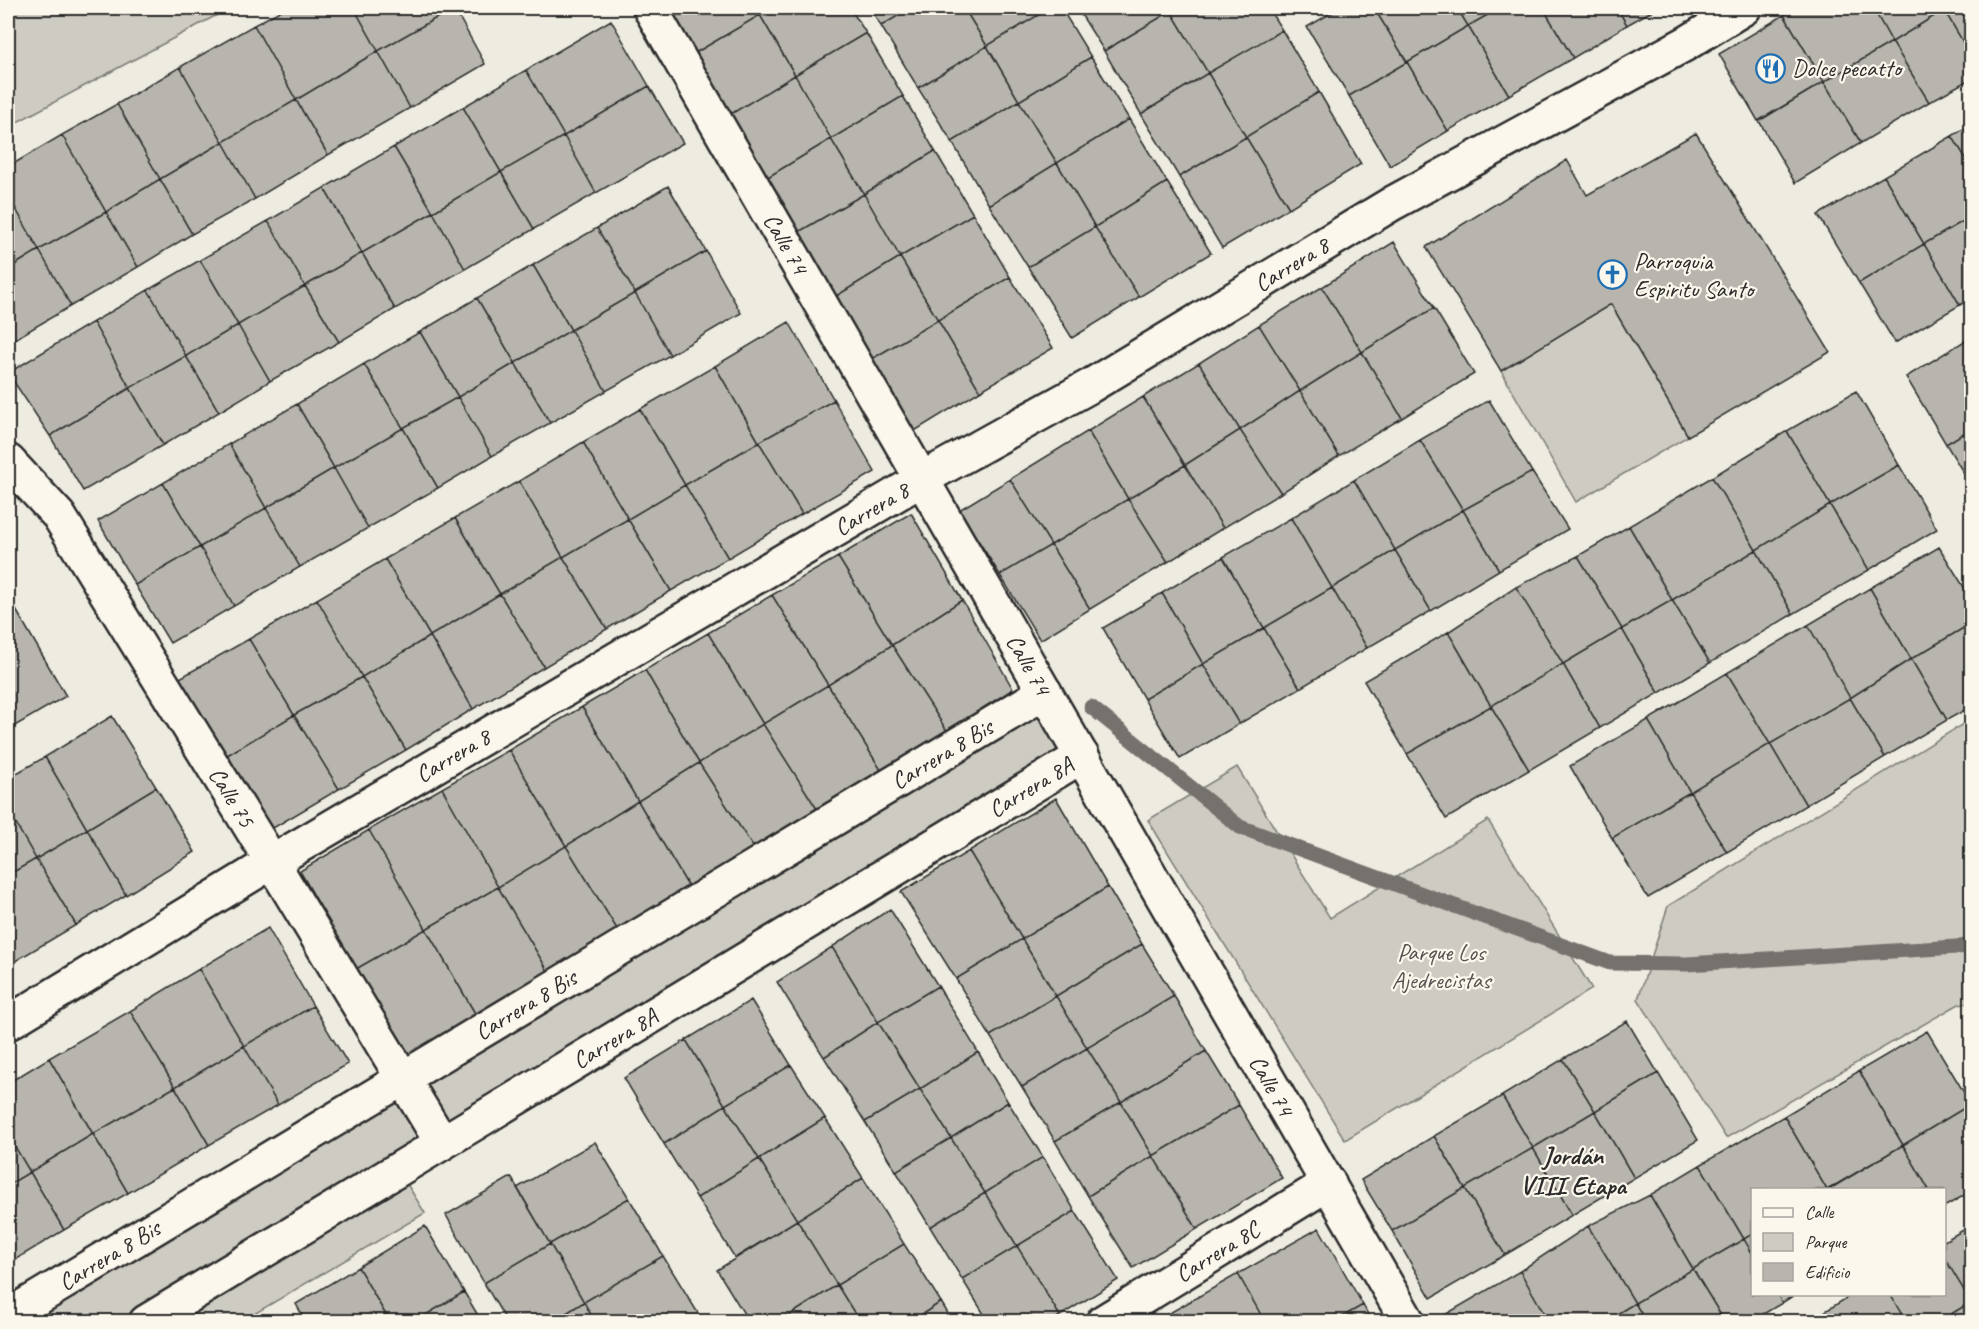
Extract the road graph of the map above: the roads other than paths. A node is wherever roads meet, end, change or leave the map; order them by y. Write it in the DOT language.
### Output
graph roads {
  1 [pos="650,8"];
  2 [pos="1744,8"];
  3 [pos="8,461"];
  4 [pos="922,479"];
  5 [pos="1045,692"];
  6 [pos="1082,756"];
  7 [pos="272,862"];
  8 [pos="8,1023"];
  9 [pos="403,1078"];
  10 [pos="442,1143"];
  11 [pos="1329,1183"];
  12 [pos="8,1316"];
  13 [pos="146,1322"];
  14 [pos="1103,1322"];
  15 [pos="1408,1322"];
  1 -- 4 [label="street, Calle 74"];
  2 -- 4 [label="street, Carrera 8"];
  3 -- 7 [label="street, Calle 75"];
  4 -- 5 [label="street, Calle 74"];
  4 -- 7 [label="street, Carrera 8"];
  5 -- 6 [label="street, Calle 74"];
  5 -- 9 [label="street, Carrera 8 Bis"];
  6 -- 10 [label="street, Carrera 8A"];
  6 -- 11 [label="street, Calle 74"];
  7 -- 8 [label="street, Carrera 8"];
  7 -- 9 [label="street, Calle 75"];
  9 -- 10 [label="street, Calle 75"];
  9 -- 12 [label="street, Carrera 8 Bis"];
  10 -- 13 [label="street, Carrera 8A"];
  11 -- 14 [label="street, Carrera 8C"];
  11 -- 15 [label="street, Calle 74"];
}
